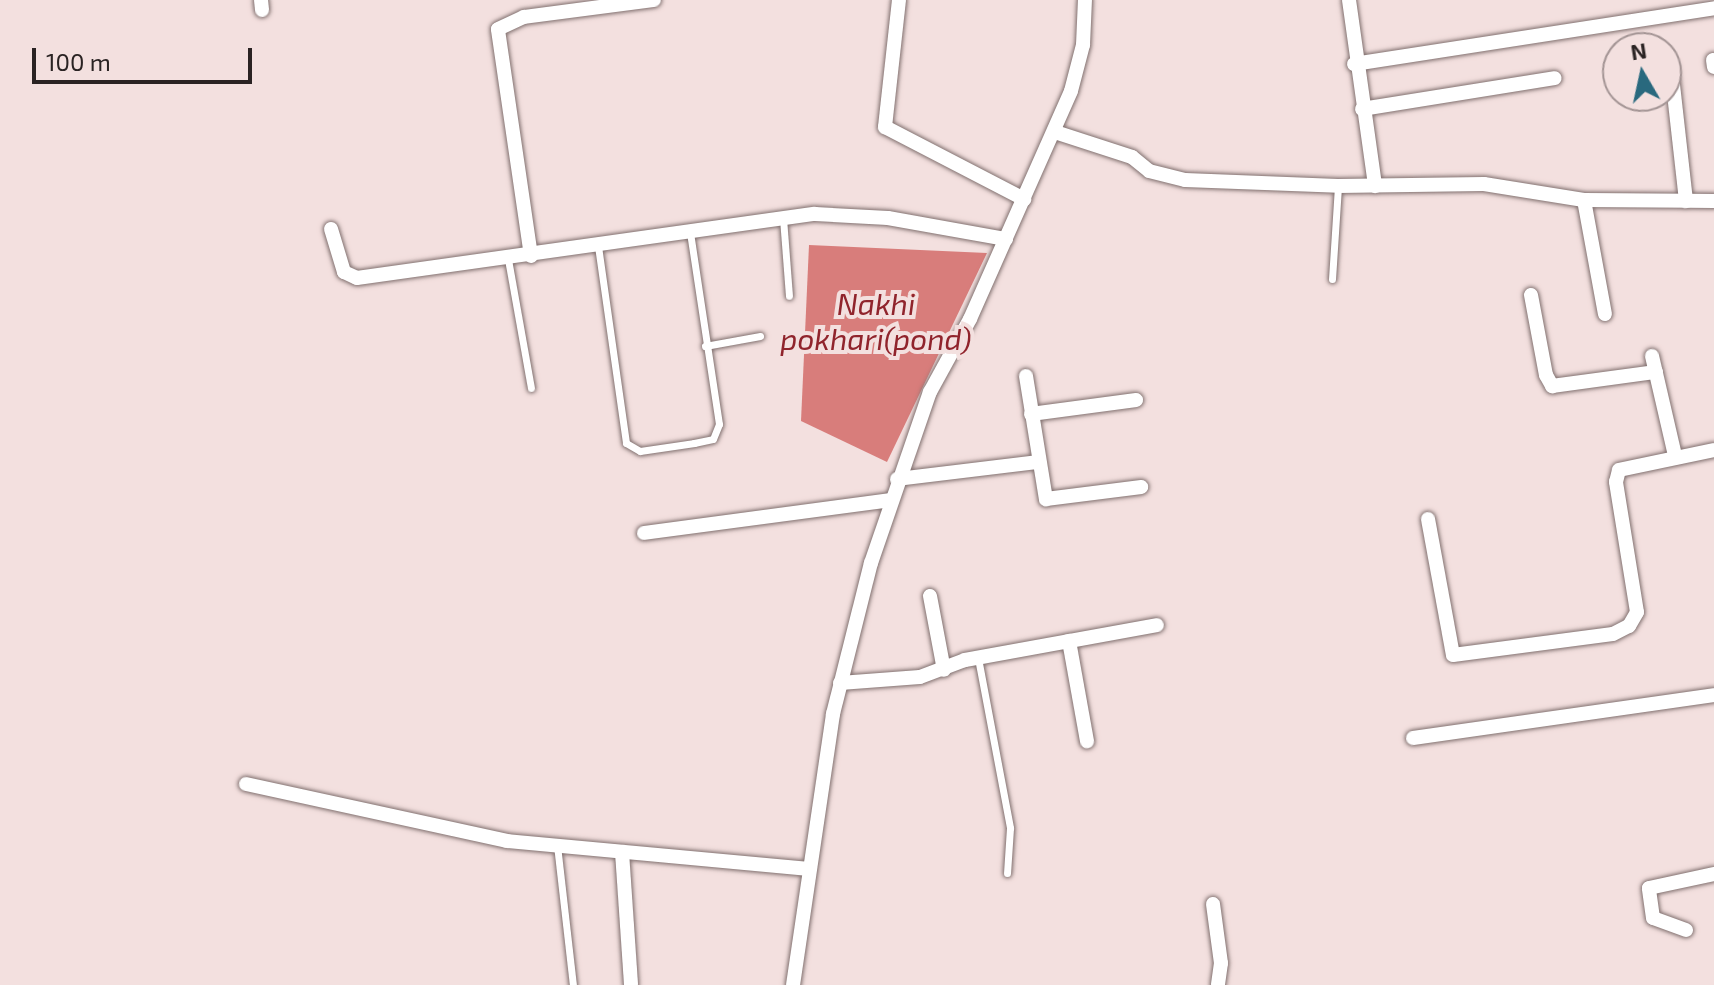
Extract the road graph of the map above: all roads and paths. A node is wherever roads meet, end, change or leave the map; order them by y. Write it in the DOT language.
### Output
graph roads {
  1 [pos="654,0"];
  2 [pos="899,0"];
  3 [pos="1085,0"];
  4 [pos="1349,0"];
  5 [pos="1714,8"];
  6 [pos="1713,60"];
  7 [pos="1354,64"];
  8 [pos="1714,67"];
  9 [pos="1555,78"];
  10 [pos="1362,109"];
  11 [pos="1676,112"];
  12 [pos="1055,132"];
  13 [pos="1338,186"];
  14 [pos="1375,186"];
  15 [pos="1024,199"];
  16 [pos="1584,200"];
  17 [pos="1686,201"];
  18 [pos="1714,201"];
  19 [pos="783,217"];
  20 [pos="331,229"];
  21 [pos="690,232"];
  22 [pos="1006,239"];
  23 [pos="598,246"];
  24 [pos="531,256"];
  25 [pos="508,259"];
  26 [pos="1332,279"];
  27 [pos="1531,295"];
  28 [pos="789,296"];
  29 [pos="1605,314"];
  30 [pos="760,336"];
  31 [pos="705,346"];
  32 [pos="1652,356"];
  33 [pos="1656,372"];
  34 [pos="1026,376"];
  35 [pos="531,388"];
  36 [pos="1136,400"];
  37 [pos="1031,414"];
  38 [pos="1714,450"];
  39 [pos="1675,456"];
  40 [pos="1038,462"];
  41 [pos="897,479"];
  42 [pos="1141,487"];
  43 [pos="890,500"];
  44 [pos="1428,519"];
  45 [pos="644,533"];
  46 [pos="930,596"];
  47 [pos="1157,625"];
  48 [pos="1069,641"];
  49 [pos="978,658"];
  50 [pos="944,670"];
  51 [pos="840,683"];
  52 [pos="1714,695"];
  53 [pos="1413,738"];
  54 [pos="1087,741"];
  55 [pos="246,784"];
  56 [pos="557,845"];
  57 [pos="622,852"];
  58 [pos="808,869"];
  59 [pos="1007,873"];
  60 [pos="1714,874"];
  61 [pos="1213,904"];
  62 [pos="1686,930"];
  63 [pos="573,985"];
  64 [pos="631,985"];
  65 [pos="793,985"];
  66 [pos="1218,985"];
  1 -- 24 [label="street"];
  2 -- 15 [label="street"];
  3 -- 12 [label="street"];
  4 -- 7 [label="street"];
  5 -- 7 [label="street"];
  6 -- 8 [label="street"];
  7 -- 10 [label="street"];
  9 -- 10 [label="street"];
  10 -- 14 [label="street"];
  11 -- 17 [label="street"];
  12 -- 13 [label="street"];
  12 -- 15 [label="street"];
  13 -- 14 [label="street"];
  13 -- 26 [label="lane"];
  14 -- 16 [label="street"];
  15 -- 22 [label="street"];
  16 -- 17 [label="street"];
  16 -- 29 [label="street"];
  17 -- 18 [label="street"];
  19 -- 21 [label="street"];
  19 -- 22 [label="street"];
  19 -- 28 [label="lane"];
  20 -- 25 [label="street"];
  21 -- 23 [label="street"];
  21 -- 31 [label="lane"];
  22 -- 41 [label="street"];
  23 -- 24 [label="street"];
  23 -- 31 [label="lane"];
  24 -- 25 [label="street"];
  25 -- 35 [label="lane"];
  27 -- 33 [label="street"];
  30 -- 31 [label="lane"];
  32 -- 33 [label="street"];
  33 -- 39 [label="street"];
  34 -- 37 [label="street"];
  36 -- 37 [label="street"];
  37 -- 40 [label="street"];
  38 -- 39 [label="street"];
  39 -- 44 [label="street"];
  40 -- 41 [label="street"];
  40 -- 42 [label="street"];
  41 -- 43 [label="street"];
  43 -- 45 [label="street"];
  43 -- 51 [label="street"];
  46 -- 50 [label="street"];
  47 -- 48 [label="street"];
  48 -- 49 [label="street"];
  48 -- 54 [label="street"];
  49 -- 50 [label="street"];
  49 -- 59 [label="lane"];
  50 -- 51 [label="street"];
  51 -- 58 [label="street"];
  52 -- 53 [label="street"];
  55 -- 56 [label="street"];
  56 -- 57 [label="street"];
  56 -- 63 [label="lane"];
  57 -- 58 [label="street"];
  57 -- 64 [label="street"];
  58 -- 65 [label="street"];
  60 -- 62 [label="street"];
  61 -- 66 [label="street"];
}
